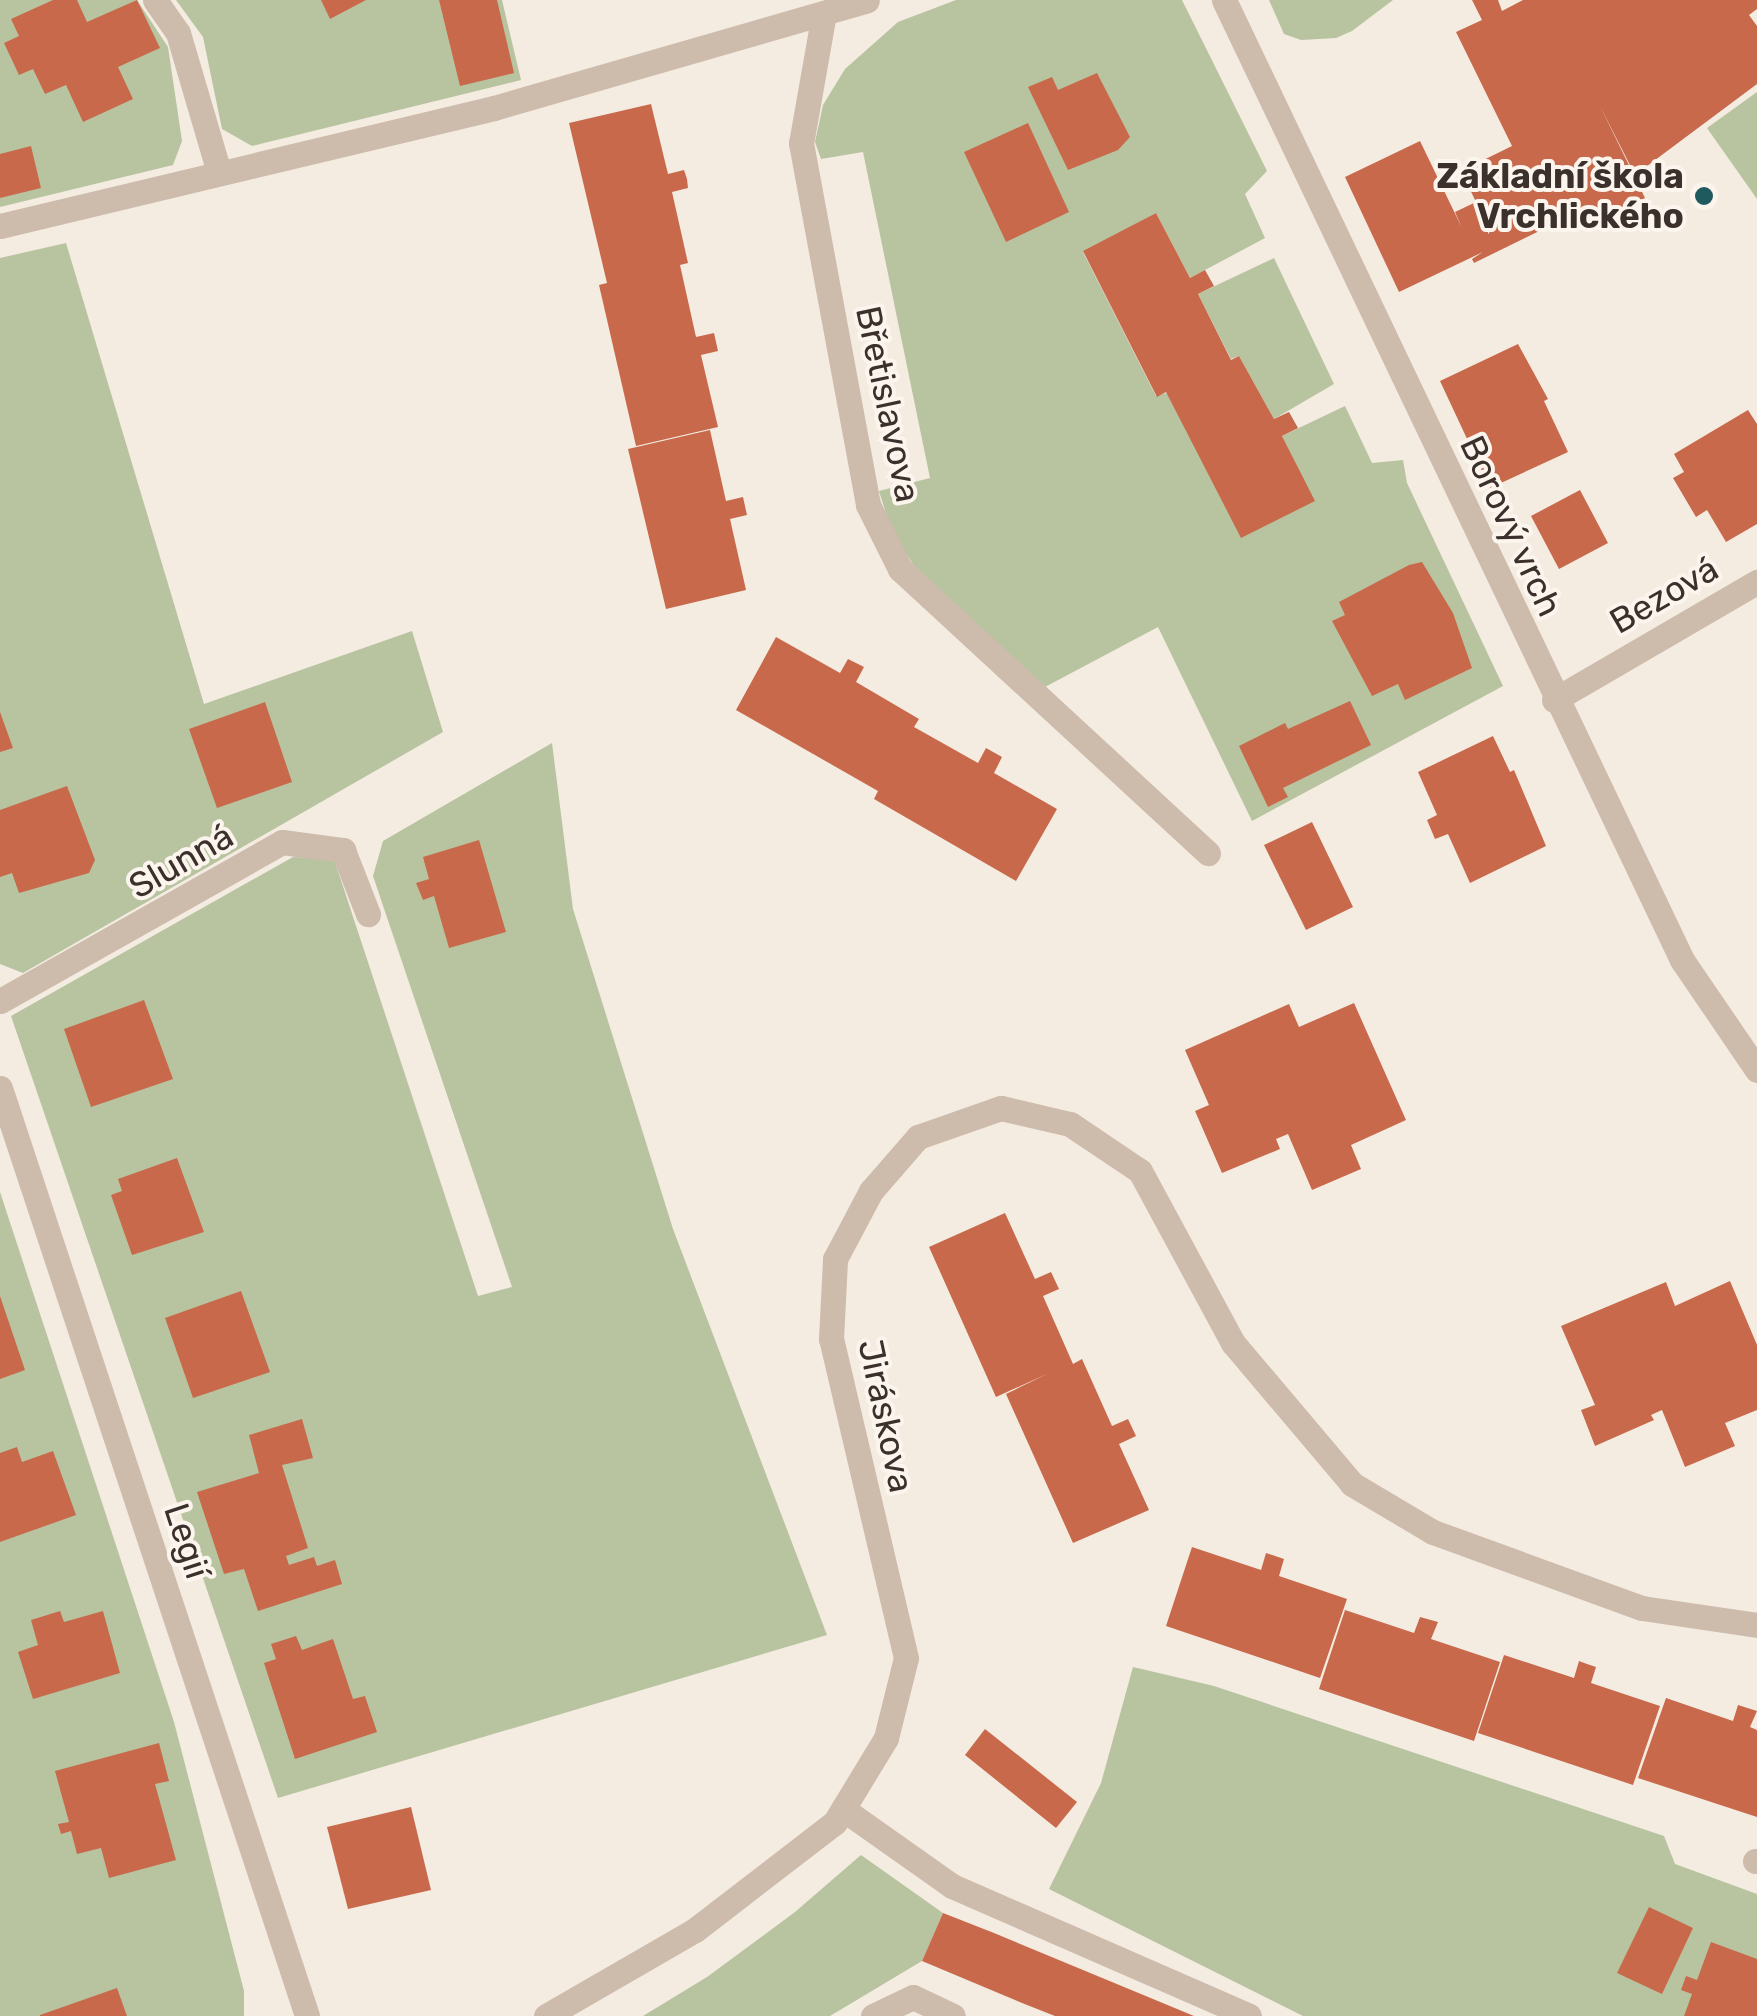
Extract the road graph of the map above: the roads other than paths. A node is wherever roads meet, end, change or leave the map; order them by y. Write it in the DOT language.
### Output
graph roads {
  1 [pos="155,0"];
  2 [pos="868,0"];
  3 [pos="1224,0"];
  4 [pos="824,13"];
  5 [pos="218,172"];
  6 [pos="0,226"];
  7 [pos="1757,582"];
  8 [pos="1554,700"];
  9 [pos="1208,853"];
  10 [pos="368,914"];
  11 [pos="0,1001"];
  12 [pos="1757,1070"];
  13 [pos="0,1088"];
  14 [pos="1757,1625"];
  15 [pos="843,1810"];
  16 [pos="550,2015"];
  17 [pos="307,2016"];
  18 [pos="873,2016"];
  19 [pos="953,2016"];
  20 [pos="1249,2016"];
  1 -- 5 [label="street"];
  2 -- 4 [label="street"];
  3 -- 8 [label="street, Borový vrch"];
  4 -- 5 [label="street"];
  4 -- 9 [label="street, Břetislavova"];
  5 -- 6 [label="street"];
  7 -- 8 [label="street, Bezová"];
  8 -- 12 [label="street, Borový vrch"];
  10 -- 11 [label="street, Slunná"];
  13 -- 17 [label="street, Legií"];
  14 -- 15 [label="street, Jiráskova"];
  15 -- 16 [label="street, Jiráskova"];
  15 -- 20 [label="street"];
  18 -- 19 [label="street"];
}
